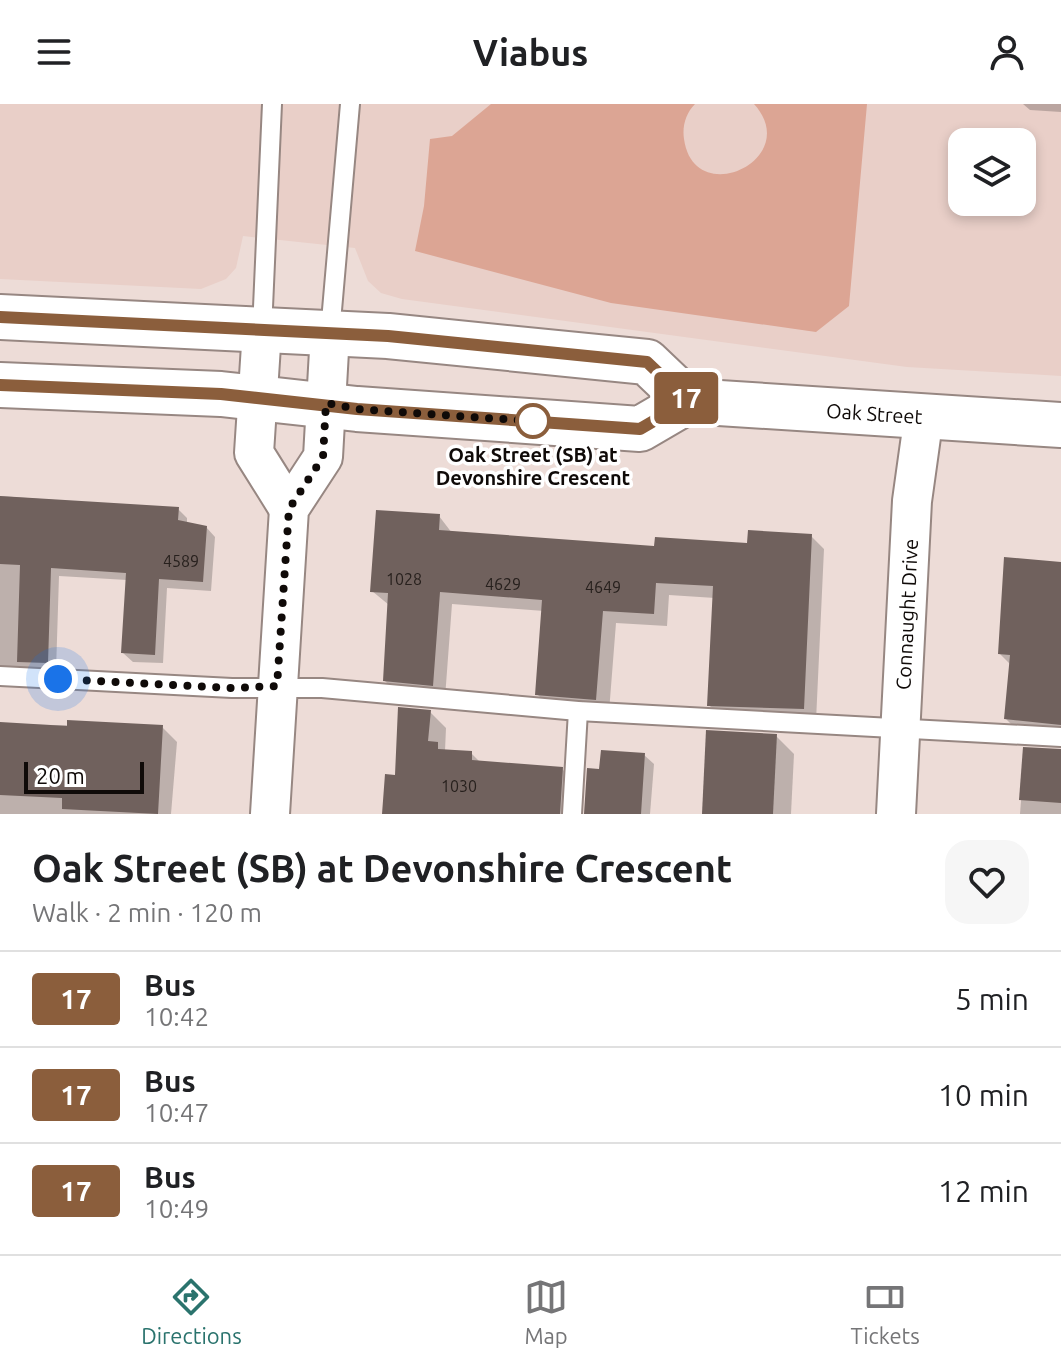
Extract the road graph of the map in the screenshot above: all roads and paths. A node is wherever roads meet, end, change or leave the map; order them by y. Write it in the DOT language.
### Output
graph roads {
  1 [pos="272,104"];
  2 [pos="350,104"];
  3 [pos="0,317"];
  4 [pos="262,330"];
  5 [pos="330,333"];
  6 [pos="0,385"];
  7 [pos="257,397"];
  8 [pos="688,401"];
  9 [pos="326,403"];
  10 [pos="924,415"];
  11 [pos="1061,425"];
  12 [pos="289,509"];
  13 [pos="0,676"];
  14 [pos="277,686"];
  15 [pos="578,711"];
  16 [pos="901,728"];
  17 [pos="1061,737"];
  18 [pos="270,814"];
  19 [pos="572,814"];
  20 [pos="896,814"];
  1 -- 4 [label="lane"];
  2 -- 5 [label="lane"];
  3 -- 4 [label="main road"];
  4 -- 5 [label="main road"];
  4 -- 7 [label="street"];
  5 -- 8 [label="main road"];
  5 -- 9 [label="street"];
  6 -- 7 [label="main road"];
  7 -- 9 [label="main road"];
  7 -- 12 [label="street"];
  8 -- 9 [label="main road"];
  8 -- 10 [label="main road, Oak Street"];
  9 -- 12 [label="street"];
  10 -- 11 [label="main road, Oak Street"];
  10 -- 16 [label="street, Connaught Drive"];
  12 -- 14 [label="street"];
  13 -- 14 [label="lane"];
  14 -- 15 [label="lane"];
  14 -- 18 [label="street"];
  15 -- 16 [label="lane"];
  15 -- 19 [label="lane"];
  16 -- 17 [label="lane"];
  16 -- 20 [label="street, Connaught Drive"];
}
